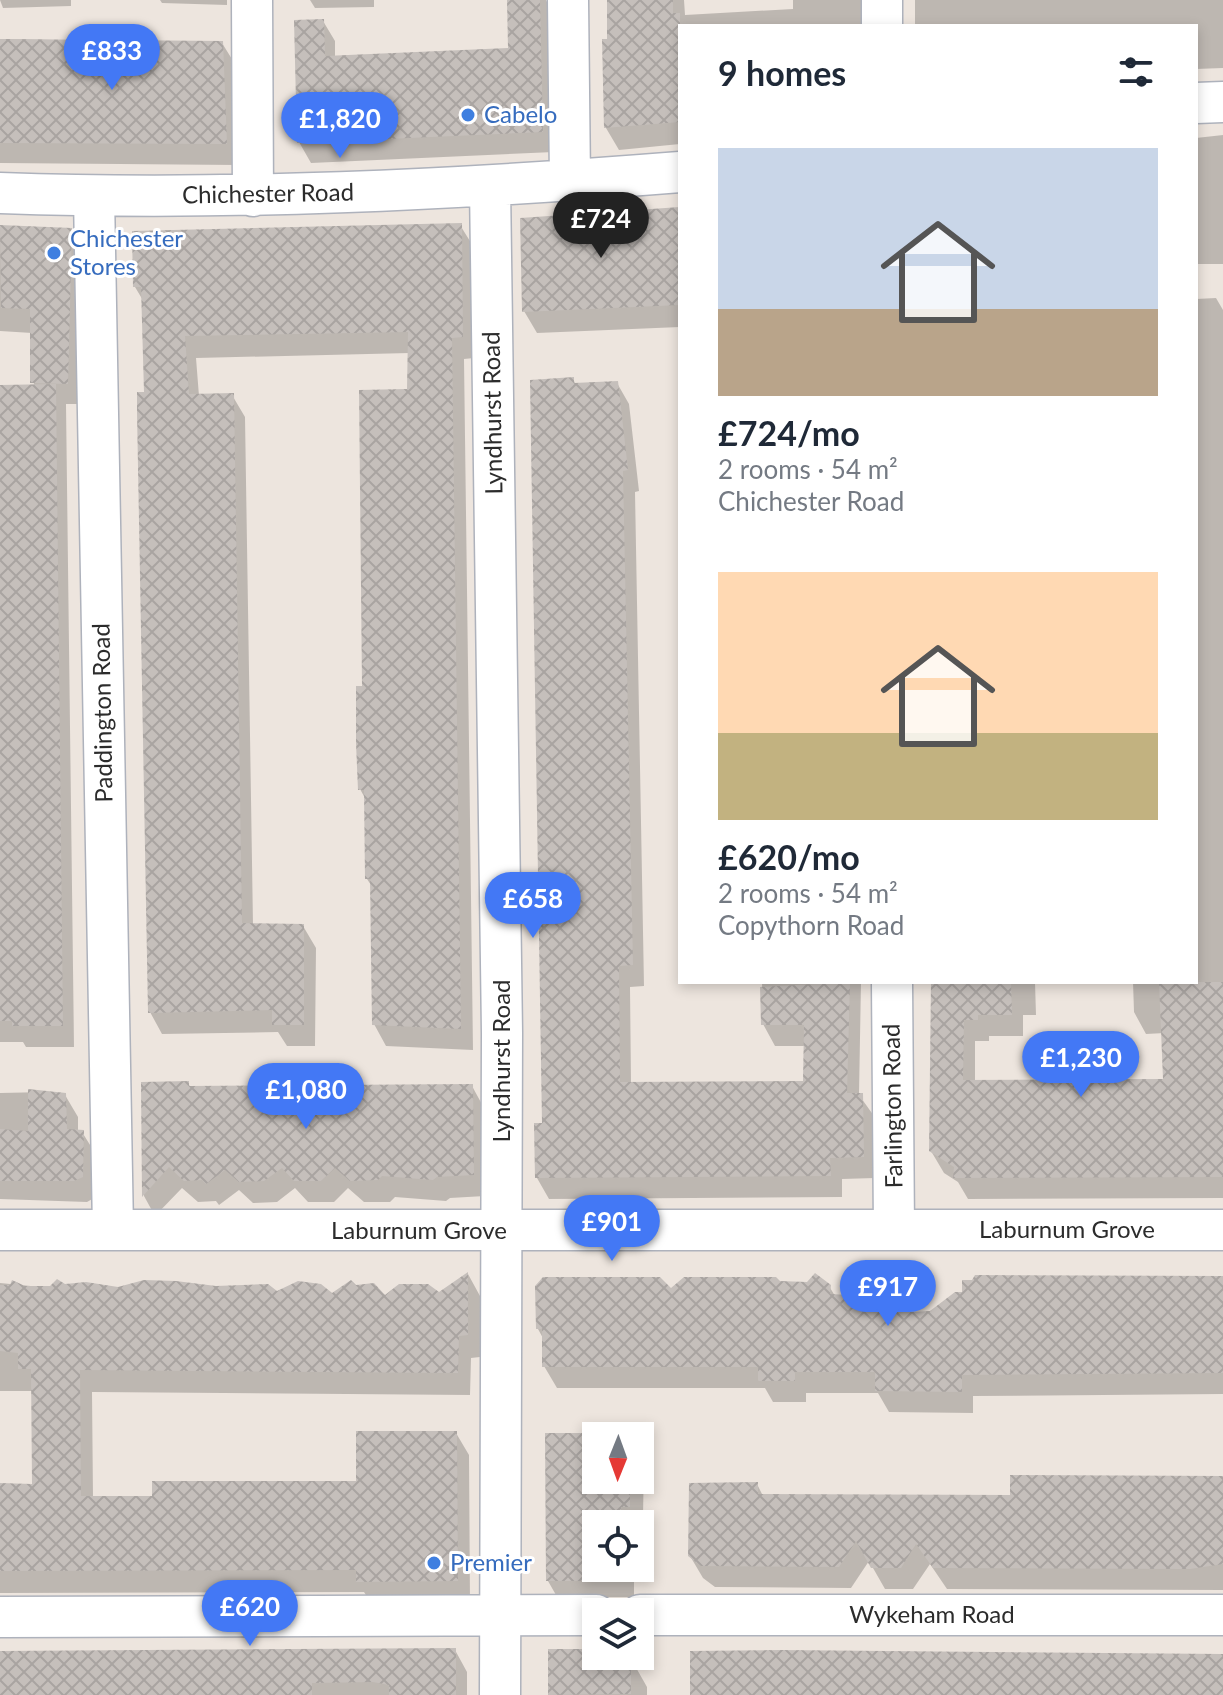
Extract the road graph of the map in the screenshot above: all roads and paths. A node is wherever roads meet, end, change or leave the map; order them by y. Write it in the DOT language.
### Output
graph roads {
  1 [pos="252,0"];
  2 [pos="568,0"];
  3 [pos="882,0"];
  4 [pos="882,24"];
  5 [pos="1223,102"];
  6 [pos="1198,103"];
  7 [pos="678,172"];
  8 [pos="570,181"];
  9 [pos="490,186"];
  10 [pos="0,193"];
  11 [pos="94,196"];
  12 [pos="253,196"];
  13 [pos="892,984"];
  14 [pos="113,1229"];
  15 [pos="0,1230"];
  16 [pos="894,1230"];
  17 [pos="1223,1230"];
  18 [pos="501,1231"];
  19 [pos="500,1615"];
  20 [pos="582,1615"];
  21 [pos="654,1615"];
  22 [pos="1223,1615"];
  23 [pos="0,1617"];
  24 [pos="500,1695"];
  1 -- 12 [label="street"];
  2 -- 8 [label="street"];
  3 -- 4 [label="street"];
  5 -- 6 [label="street"];
  7 -- 8 [label="street, Chichester Road"];
  8 -- 9 [label="street, Chichester Road"];
  9 -- 12 [label="street, Chichester Road"];
  9 -- 18 [label="street, Lyndhurst Road"];
  10 -- 11 [label="street, Chichester Road"];
  11 -- 12 [label="street, Chichester Road"];
  11 -- 14 [label="street, Paddington Road"];
  13 -- 16 [label="street, Farlington Road"];
  14 -- 15 [label="street, Laburnum Grove"];
  14 -- 18 [label="street, Laburnum Grove"];
  16 -- 17 [label="street, Laburnum Grove"];
  16 -- 18 [label="street, Laburnum Grove"];
  18 -- 19 [label="street, Lyndhurst Road"];
  19 -- 20 [label="street"];
  19 -- 23 [label="street"];
  19 -- 24 [label="street, Lyndhurst Road"];
  21 -- 22 [label="street, Wykeham Road"];
}
